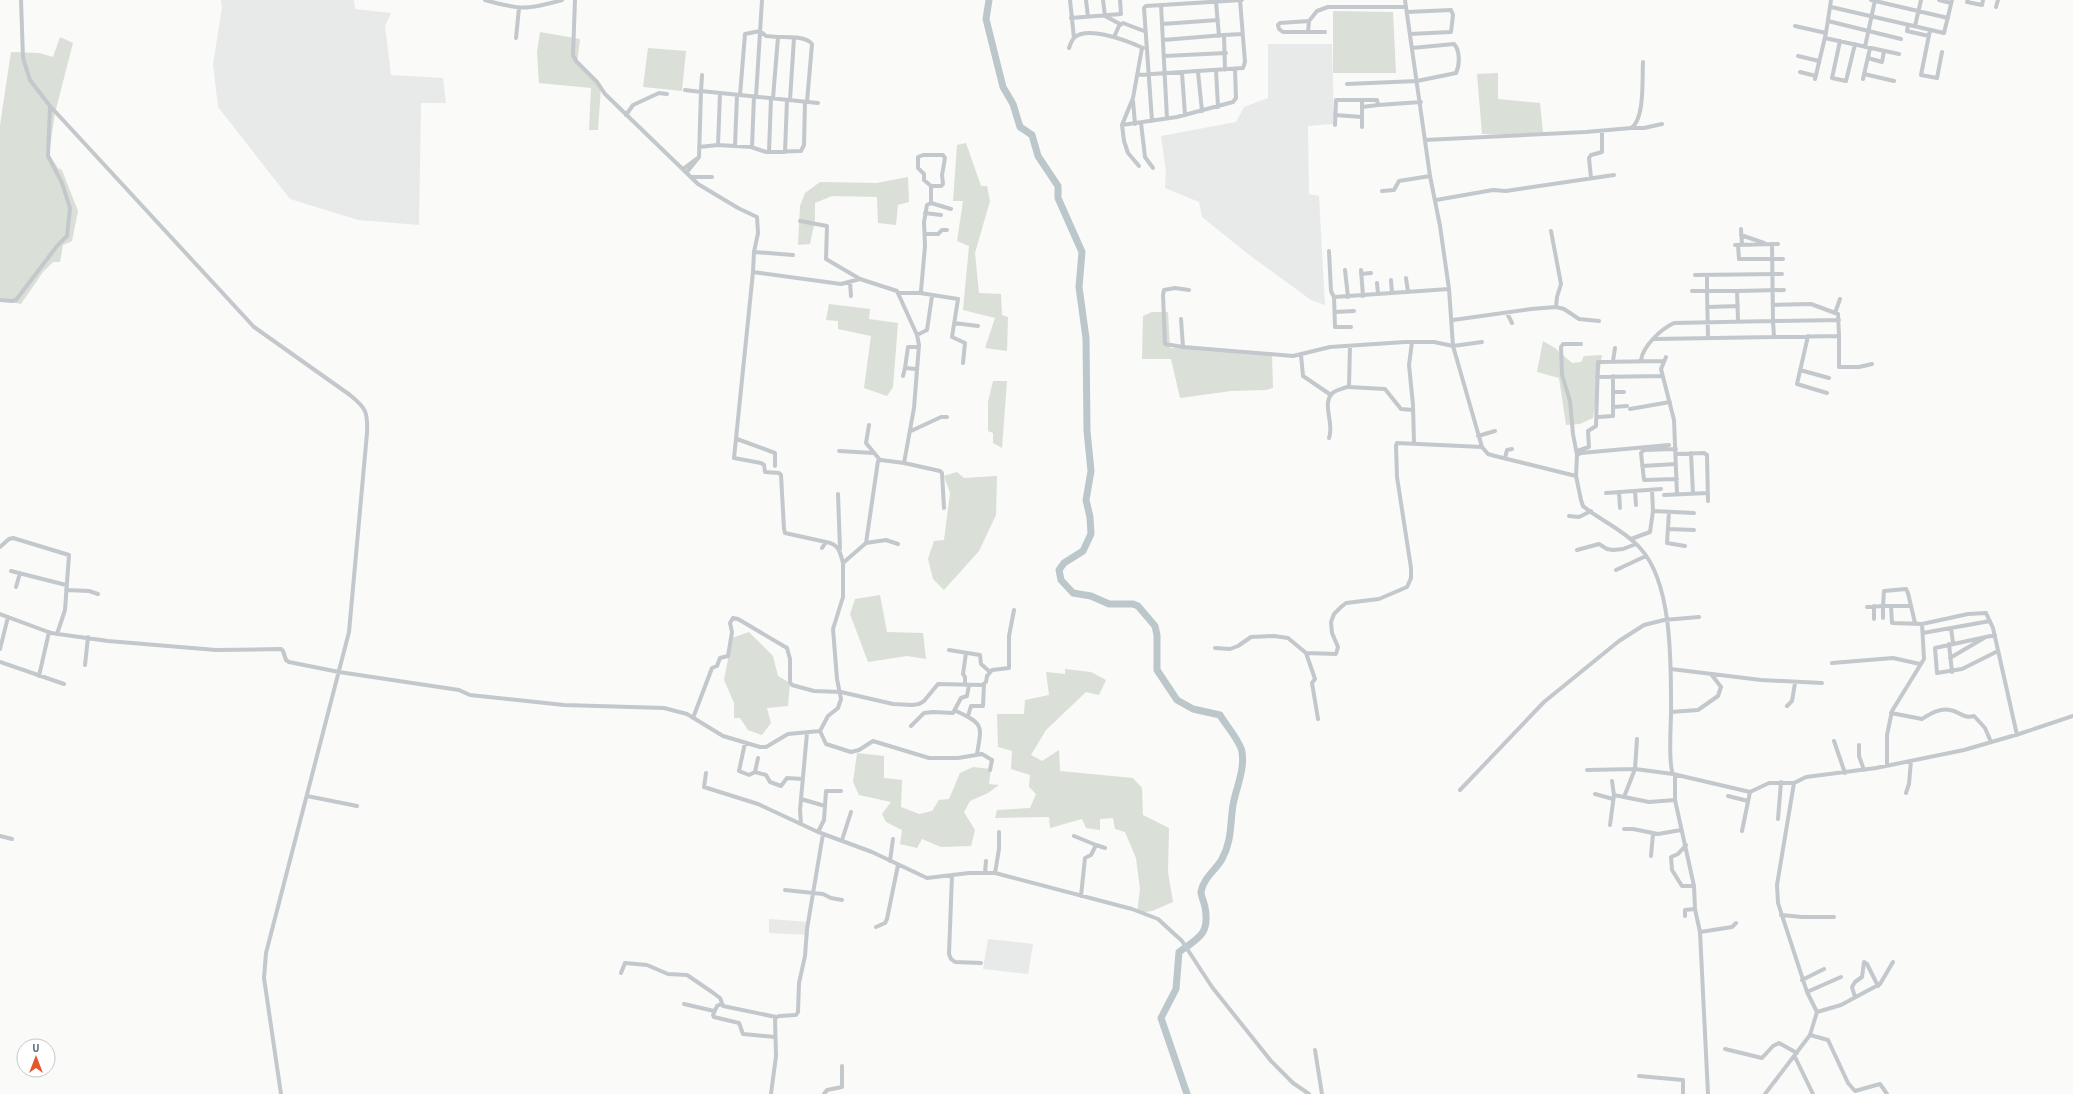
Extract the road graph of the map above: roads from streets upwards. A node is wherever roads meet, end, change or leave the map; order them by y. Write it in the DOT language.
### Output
graph roads {
  1 [pos="21,0"];
  2 [pos="488,0"];
  3 [pos="562,0"];
  4 [pos="575,0"];
  5 [pos="762,0"];
  6 [pos="1070,0"];
  7 [pos="1086,0"];
  8 [pos="1103,0"];
  9 [pos="1120,0"];
  10 [pos="1147,0"];
  11 [pos="1241,0"];
  12 [pos="1405,0"];
  13 [pos="1831,0"];
  14 [pos="1874,0"];
  15 [pos="1921,0"];
  16 [pos="1939,0"];
  17 [pos="1968,0"];
  18 [pos="1983,0"];
  19 [pos="1998,0"];
  20 [pos="1206,1"];
  21 [pos="1222,1"];
  22 [pos="1952,1"];
  23 [pos="1167,2"];
  24 [pos="1186,2"];
  25 [pos="1216,2"];
  26 [pos="1161,5"];
  27 [pos="1147,6"];
  28 [pos="1406,6"];
  29 [pos="1831,7"];
  30 [pos="1996,7"];
  31 [pos="519,8"];
  32 [pos="1919,11"];
  33 [pos="1407,12"];
  34 [pos="1105,16"];
  35 [pos="1872,16"];
  36 [pos="1088,17"];
  37 [pos="1071,18"];
  38 [pos="1948,18"];
  39 [pos="1218,20"];
  40 [pos="1308,21"];
  41 [pos="1828,21"];
  42 [pos="1120,24"];
  43 [pos="1162,24"];
  44 [pos="1908,25"];
  45 [pos="1795,26"];
  46 [pos="1915,26"];
  47 [pos="1930,30"];
  48 [pos="760,31"];
  49 [pos="1144,31"];
  50 [pos="1868,31"];
  51 [pos="1308,32"];
  52 [pos="1324,32"];
  53 [pos="1242,34"];
  54 [pos="1410,34"];
  55 [pos="1224,35"];
  56 [pos="1219,36"];
  57 [pos="1825,36"];
  58 [pos="1929,36"];
  59 [pos="778,37"];
  60 [pos="1114,37"];
  61 [pos="516,38"];
  62 [pos="794,38"];
  63 [pos="1074,38"];
  64 [pos="1901,39"];
  65 [pos="1163,40"];
  66 [pos="1840,41"];
  67 [pos="1855,44"];
  68 [pos="1867,47"];
  69 [pos="1069,48"];
  70 [pos="1412,48"];
  71 [pos="1144,49"];
  72 [pos="1884,51"];
  73 [pos="1942,52"];
  74 [pos="1226,53"];
  75 [pos="1899,54"];
  76 [pos="1164,56"];
  77 [pos="1798,56"];
  78 [pos="1868,58"];
  79 [pos="1820,61"];
  80 [pos="1643,62"];
  81 [pos="1235,69"];
  82 [pos="1216,70"];
  83 [pos="1226,70"];
  84 [pos="1198,72"];
  85 [pos="1800,72"];
  86 [pos="1182,73"];
  87 [pos="1166,74"];
  88 [pos="1864,74"];
  89 [pos="702,75"];
  90 [pos="1137,76"];
  91 [pos="1147,76"];
  92 [pos="1863,80"];
  93 [pos="1417,81"];
  94 [pos="1894,81"];
  95 [pos="1347,84"];
  96 [pos="685,90"];
  97 [pos="701,92"];
  98 [pos="720,93"];
  99 [pos="667,94"];
  100 [pos="739,95"];
  101 [pos="755,97"];
  102 [pos="772,98"];
  103 [pos="1133,98"];
  104 [pos="789,100"];
  105 [pos="1362,101"];
  106 [pos="806,102"];
  107 [pos="1421,102"];
  108 [pos="818,103"];
  109 [pos="1378,105"];
  110 [pos="50,106"];
  111 [pos="1218,107"];
  112 [pos="1362,107"];
  113 [pos="1202,111"];
  114 [pos="626,115"];
  115 [pos="1185,115"];
  116 [pos="1335,115"];
  117 [pos="1362,117"];
  118 [pos="1167,118"];
  119 [pos="1152,121"];
  120 [pos="1141,123"];
  121 [pos="1135,124"];
  122 [pos="1662,124"];
  123 [pos="1122,125"];
  124 [pos="1335,125"];
  125 [pos="1362,127"];
  126 [pos="1631,128"];
  127 [pos="1602,131"];
  128 [pos="1425,140"];
  129 [pos="718,145"];
  130 [pos="735,146"];
  131 [pos="699,147"];
  132 [pos="752,147"];
  133 [pos="769,152"];
  134 [pos="785,152"];
  135 [pos="699,157"];
  136 [pos="1139,166"];
  137 [pos="683,168"];
  138 [pos="1152,168"];
  139 [pos="687,172"];
  140 [pos="1614,175"];
  141 [pos="712,176"];
  142 [pos="1430,176"];
  143 [pos="691,177"];
  144 [pos="1591,178"];
  145 [pos="931,186"];
  146 [pos="1382,191"];
  147 [pos="1436,200"];
  148 [pos="931,203"];
  149 [pos="951,209"];
  150 [pos="925,213"];
  151 [pos="941,215"];
  152 [pos="800,220"];
  153 [pos="1741,229"];
  154 [pos="947,230"];
  155 [pos="1550,231"];
  156 [pos="925,234"];
  157 [pos="1741,236"];
  158 [pos="1766,244"];
  159 [pos="1772,244"];
  160 [pos="1778,244"];
  161 [pos="1738,245"];
  162 [pos="1329,250"];
  163 [pos="754,252"];
  164 [pos="793,255"];
  165 [pos="1772,259"];
  166 [pos="1783,259"];
  167 [pos="1345,270"];
  168 [pos="753,272"];
  169 [pos="1371,273"];
  170 [pos="1773,274"];
  171 [pos="1782,274"];
  172 [pos="1695,275"];
  173 [pos="1707,275"];
  174 [pos="1406,278"];
  175 [pos="860,279"];
  176 [pos="1391,280"];
  177 [pos="850,282"];
  178 [pos="1377,284"];
  179 [pos="1189,290"];
  180 [pos="1449,290"];
  181 [pos="1737,290"];
  182 [pos="1773,290"];
  183 [pos="1784,290"];
  184 [pos="1692,291"];
  185 [pos="1707,291"];
  186 [pos="920,292"];
  187 [pos="1408,292"];
  188 [pos="899,293"];
  189 [pos="1392,293"];
  190 [pos="1378,294"];
  191 [pos="851,296"];
  192 [pos="932,296"];
  193 [pos="1362,296"];
  194 [pos="1334,297"];
  195 [pos="1348,297"];
  196 [pos="1840,299"];
  197 [pos="0,300"];
  198 [pos="1773,305"];
  199 [pos="1738,306"];
  200 [pos="1556,307"];
  201 [pos="1708,307"];
  202 [pos="1354,311"];
  203 [pos="1335,312"];
  204 [pos="1507,313"];
  205 [pos="1835,313"];
  206 [pos="1181,319"];
  207 [pos="1452,320"];
  208 [pos="1599,320"];
  209 [pos="1838,320"];
  210 [pos="1738,321"];
  211 [pos="1773,321"];
  212 [pos="1708,322"];
  213 [pos="954,323"];
  214 [pos="1512,323"];
  215 [pos="978,326"];
  216 [pos="1351,327"];
  217 [pos="917,335"];
  218 [pos="1808,336"];
  219 [pos="1839,336"];
  220 [pos="1774,337"];
  221 [pos="1708,338"];
  222 [pos="1655,339"];
  223 [pos="1412,342"];
  224 [pos="1482,342"];
  225 [pos="1581,344"];
  226 [pos="1350,346"];
  227 [pos="1453,346"];
  228 [pos="919,347"];
  229 [pos="1182,347"];
  230 [pos="1615,348"];
  231 [pos="1301,355"];
  232 [pos="1642,360"];
  233 [pos="1614,361"];
  234 [pos="963,363"];
  235 [pos="1872,364"];
  236 [pos="905,368"];
  237 [pos="916,369"];
  238 [pos="1800,370"];
  239 [pos="903,376"];
  240 [pos="1612,376"];
  241 [pos="1662,376"];
  242 [pos="1597,377"];
  243 [pos="1829,378"];
  244 [pos="1348,387"];
  245 [pos="1613,392"];
  246 [pos="1624,392"];
  247 [pos="1827,393"];
  248 [pos="1331,394"];
  249 [pos="1670,402"];
  250 [pos="1614,407"];
  251 [pos="1413,410"];
  252 [pos="947,417"];
  253 [pos="1598,417"];
  254 [pos="869,425"];
  255 [pos="911,431"];
  256 [pos="1496,431"];
  257 [pos="1478,436"];
  258 [pos="1329,438"];
  259 [pos="737,439"];
  260 [pos="1414,443"];
  261 [pos="1669,445"];
  262 [pos="1482,447"];
  263 [pos="1512,449"];
  264 [pos="1676,449"];
  265 [pos="839,451"];
  266 [pos="873,453"];
  267 [pos="1577,453"];
  268 [pos="1692,453"];
  269 [pos="1676,454"];
  270 [pos="1505,458"];
  271 [pos="880,460"];
  272 [pos="904,463"];
  273 [pos="1676,464"];
  274 [pos="775,466"];
  275 [pos="1642,466"];
  276 [pos="1576,476"];
  277 [pos="1677,479"];
  278 [pos="1661,489"];
  279 [pos="1652,490"];
  280 [pos="1635,491"];
  281 [pos="1619,492"];
  282 [pos="1606,493"];
  283 [pos="1708,493"];
  284 [pos="838,494"];
  285 [pos="1677,494"];
  286 [pos="1693,494"];
  287 [pos="1664,495"];
  288 [pos="1708,501"];
  289 [pos="1636,505"];
  290 [pos="944,508"];
  291 [pos="1620,508"];
  292 [pos="1591,511"];
  293 [pos="1653,511"];
  294 [pos="1669,512"];
  295 [pos="1694,513"];
  296 [pos="1569,516"];
  297 [pos="1668,529"];
  298 [pos="1694,530"];
  299 [pos="1631,539"];
  300 [pos="826,542"];
  301 [pos="866,543"];
  302 [pos="898,544"];
  303 [pos="1636,544"];
  304 [pos="1685,546"];
  305 [pos="0,547"];
  306 [pos="822,548"];
  307 [pos="840,549"];
  308 [pos="1577,550"];
  309 [pos="1646,556"];
  310 [pos="843,563"];
  311 [pos="1616,570"];
  312 [pos="12,571"];
  313 [pos="20,573"];
  314 [pos="16,587"];
  315 [pos="66,587"];
  316 [pos="98,594"];
  317 [pos="1867,606"];
  318 [pos="1874,606"];
  319 [pos="1883,606"];
  320 [pos="1892,606"];
  321 [pos="1911,606"];
  322 [pos="1014,610"];
  323 [pos="0,614"];
  324 [pos="8,617"];
  325 [pos="1699,617"];
  326 [pos="1874,618"];
  327 [pos="1883,618"];
  328 [pos="1667,620"];
  329 [pos="1990,621"];
  330 [pos="1915,623"];
  331 [pos="1922,624"];
  332 [pos="1951,628"];
  333 [pos="49,632"];
  334 [pos="1923,633"];
  335 [pos="57,634"];
  336 [pos="1995,635"];
  337 [pos="1988,636"];
  338 [pos="88,637"];
  339 [pos="1951,643"];
  340 [pos="1215,648"];
  341 [pos="0,649"];
  342 [pos="950,650"];
  343 [pos="1998,651"];
  344 [pos="966,653"];
  345 [pos="1306,653"];
  346 [pos="1950,658"];
  347 [pos="0,662"];
  348 [pos="1832,663"];
  349 [pos="1920,664"];
  350 [pos="85,665"];
  351 [pos="1671,669"];
  352 [pos="339,672"];
  353 [pos="990,672"];
  354 [pos="1952,672"];
  355 [pos="1711,674"];
  356 [pos="39,676"];
  357 [pos="1795,683"];
  358 [pos="1822,683"];
  359 [pos="64,684"];
  360 [pos="984,684"];
  361 [pos="967,685"];
  362 [pos="841,692"];
  363 [pos="919,704"];
  364 [pos="1787,706"];
  365 [pos="956,711"];
  366 [pos="1671,712"];
  367 [pos="924,713"];
  368 [pos="1891,714"];
  369 [pos="968,716"];
  370 [pos="2073,716"];
  371 [pos="693,718"];
  372 [pos="1318,719"];
  373 [pos="911,726"];
  374 [pos="820,731"];
  375 [pos="807,733"];
  376 [pos="2018,735"];
  377 [pos="1637,739"];
  378 [pos="1834,741"];
  379 [pos="1991,742"];
  380 [pos="745,743"];
  381 [pos="1859,745"];
  382 [pos="977,754"];
  383 [pos="758,758"];
  384 [pos="1911,761"];
  385 [pos="1887,766"];
  386 [pos="1635,769"];
  387 [pos="990,770"];
  388 [pos="1587,770"];
  389 [pos="1864,770"];
  390 [pos="755,772"];
  391 [pos="1845,772"];
  392 [pos="706,773"];
  393 [pos="1674,774"];
  394 [pos="803,779"];
  395 [pos="1612,781"];
  396 [pos="1781,782"];
  397 [pos="1794,783"];
  398 [pos="1460,790"];
  399 [pos="841,791"];
  400 [pos="1750,792"];
  401 [pos="1906,793"];
  402 [pos="1595,794"];
  403 [pos="307,796"];
  404 [pos="1728,796"];
  405 [pos="1613,797"];
  406 [pos="1624,797"];
  407 [pos="801,799"];
  408 [pos="1675,800"];
  409 [pos="1748,801"];
  410 [pos="357,806"];
  411 [pos="825,806"];
  412 [pos="851,812"];
  413 [pos="1778,819"];
  414 [pos="801,824"];
  415 [pos="1610,825"];
  416 [pos="1624,829"];
  417 [pos="1681,830"];
  418 [pos="1742,831"];
  419 [pos="818,832"];
  420 [pos="999,832"];
  421 [pos="823,834"];
  422 [pos="1653,834"];
  423 [pos="0,836"];
  424 [pos="1074,836"];
  425 [pos="12,839"];
  426 [pos="893,839"];
  427 [pos="842,840"];
  428 [pos="1096,845"];
  429 [pos="1686,845"];
  430 [pos="1105,848"];
  431 [pos="1651,856"];
  432 [pos="890,861"];
  433 [pos="986,861"];
  434 [pos="898,865"];
  435 [pos="985,872"];
  436 [pos="995,873"];
  437 [pos="952,875"];
  438 [pos="1694,886"];
  439 [pos="785,890"];
  440 [pos="812,894"];
  441 [pos="1081,896"];
  442 [pos="842,900"];
  443 [pos="1695,909"];
  444 [pos="1781,915"];
  445 [pos="1685,916"];
  446 [pos="1834,917"];
  447 [pos="1736,923"];
  448 [pos="876,927"];
  449 [pos="1700,932"];
  450 [pos="1893,962"];
  451 [pos="981,963"];
  452 [pos="1824,969"];
  453 [pos="621,973"];
  454 [pos="1842,977"];
  455 [pos="1802,980"];
  456 [pos="1878,986"];
  457 [pos="1807,992"];
  458 [pos="1855,997"];
  459 [pos="684,1004"];
  460 [pos="721,1004"];
  461 [pos="714,1011"];
  462 [pos="1817,1012"];
  463 [pos="776,1017"];
  464 [pos="1810,1035"];
  465 [pos="775,1037"];
  466 [pos="1725,1049"];
  467 [pos="1316,1050"];
  468 [pos="1796,1055"];
  469 [pos="842,1066"];
  470 [pos="1640,1076"];
  471 [pos="281,1094"];
  472 [pos="771,1094"];
  473 [pos="824,1094"];
  474 [pos="1309,1094"];
  475 [pos="1322,1094"];
  476 [pos="1683,1094"];
  477 [pos="1708,1094"];
  478 [pos="1765,1094"];
  479 [pos="1814,1094"];
  480 [pos="1886,1094"];
  1 -- 110 [label="street"];
  2 -- 31 [label="street"];
  3 -- 31 [label="street"];
  4 -- 114 [label="street"];
  5 -- 48 [label="street"];
  6 -- 37 [label="street"];
  7 -- 36 [label="street"];
  8 -- 34 [label="street"];
  9 -- 34 [label="street"];
  10 -- 27 [label="street"];
  11 -- 21 [label="street"];
  11 -- 53 [label="street"];
  12 -- 28 [label="street"];
  13 -- 29 [label="street"];
  14 -- 32 [label="street"];
  14 -- 35 [label="street"];
  15 -- 32 [label="street"];
  16 -- 22 [label="street"];
  17 -- 18 [label="street"];
  19 -- 30 [label="street"];
  20 -- 24 [label="street"];
  20 -- 25 [label="street"];
  21 -- 25 [label="street"];
  22 -- 38 [label="street"];
  23 -- 24 [label="street"];
  23 -- 26 [label="street"];
  25 -- 39 [label="street"];
  26 -- 27 [label="street"];
  26 -- 43 [label="street"];
  27 -- 49 [label="street"];
  28 -- 33 [label="street"];
  28 -- 40 [label="street"];
  29 -- 35 [label="street"];
  29 -- 41 [label="street"];
  31 -- 61 [label="street"];
  32 -- 38 [label="street"];
  32 -- 46 [label="street"];
  33 -- 54 [label="street"];
  33 -- 54 [label="street"];
  34 -- 36 [label="street"];
  34 -- 42 [label="street"];
  35 -- 44 [label="street"];
  35 -- 50 [label="street"];
  36 -- 37 [label="street"];
  37 -- 63 [label="street"];
  38 -- 47 [label="street"];
  39 -- 43 [label="street"];
  39 -- 56 [label="street"];
  40 -- 51 [label="street"];
  40 -- 51 [label="street"];
  41 -- 50 [label="street"];
  41 -- 57 [label="street"];
  42 -- 49 [label="street"];
  42 -- 60 [label="street"];
  43 -- 65 [label="street"];
  44 -- 46 [label="street"];
  44 -- 58 [label="street"];
  45 -- 57 [label="street"];
  46 -- 47 [label="street"];
  47 -- 58 [label="street"];
  48 -- 59 [label="street"];
  48 -- 100 [label="street"];
  48 -- 101 [label="street"];
  49 -- 71 [label="street"];
  50 -- 64 [label="street"];
  50 -- 68 [label="street"];
  51 -- 52 [label="street"];
  53 -- 55 [label="street"];
  53 -- 81 [label="street"];
  54 -- 70 [label="street"];
  55 -- 56 [label="street"];
  55 -- 74 [label="street"];
  56 -- 65 [label="street"];
  57 -- 66 [label="street"];
  57 -- 79 [label="street"];
  58 -- 73 [label="street"];
  59 -- 62 [label="street"];
  59 -- 102 [label="street"];
  60 -- 63 [label="street"];
  60 -- 71 [label="street"];
  62 -- 104 [label="street"];
  62 -- 106 [label="street"];
  63 -- 69 [label="street"];
  65 -- 76 [label="street"];
  66 -- 67 [label="street"];
  66 -- 67 [label="street"];
  67 -- 68 [label="street"];
  68 -- 72 [label="street"];
  68 -- 78 [label="street"];
  70 -- 93 [label="street"];
  70 -- 93 [label="street"];
  71 -- 90 [label="street"];
  71 -- 91 [label="street"];
  72 -- 75 [label="street"];
  72 -- 78 [label="street"];
  74 -- 76 [label="street"];
  74 -- 83 [label="street"];
  76 -- 87 [label="street"];
  77 -- 79 [label="street"];
  78 -- 88 [label="street"];
  79 -- 85 [label="street"];
  80 -- 126 [label="street"];
  81 -- 83 [label="street"];
  81 -- 111 [label="street"];
  82 -- 83 [label="street"];
  82 -- 84 [label="street"];
  82 -- 111 [label="street"];
  84 -- 86 [label="street"];
  84 -- 113 [label="street"];
  86 -- 87 [label="street"];
  86 -- 115 [label="street"];
  87 -- 91 [label="street"];
  87 -- 118 [label="street"];
  88 -- 92 [label="street"];
  88 -- 94 [label="street"];
  89 -- 97 [label="street"];
  90 -- 91 [label="street"];
  90 -- 103 [label="street"];
  91 -- 119 [label="street"];
  93 -- 95 [label="street"];
  93 -- 107 [label="street"];
  96 -- 97 [label="street"];
  97 -- 98 [label="street"];
  97 -- 131 [label="street"];
  98 -- 100 [label="street"];
  98 -- 129 [label="street"];
  99 -- 114 [label="street"];
  100 -- 101 [label="street"];
  100 -- 130 [label="street"];
  101 -- 102 [label="street"];
  101 -- 132 [label="street"];
  102 -- 104 [label="street"];
  102 -- 133 [label="street"];
  103 -- 121 [label="street"];
  103 -- 123 [label="street"];
  104 -- 106 [label="street"];
  104 -- 134 [label="street"];
  105 -- 109 [label="street"];
  105 -- 112 [label="street"];
  105 -- 116 [label="street"];
  106 -- 108 [label="street"];
  106 -- 134 [label="street"];
  107 -- 109 [label="street"];
  107 -- 128 [label="street"];
  109 -- 112 [label="street"];
  110 -- 197 [label="street"];
  110 -- 352 [label="street"];
  111 -- 113 [label="street"];
  112 -- 117 [label="street"];
  113 -- 115 [label="street"];
  114 -- 137 [label="street"];
  115 -- 118 [label="street"];
  116 -- 117 [label="street"];
  116 -- 124 [label="street"];
  117 -- 125 [label="street"];
  118 -- 119 [label="street"];
  119 -- 120 [label="street"];
  120 -- 121 [label="street"];
  120 -- 138 [label="street"];
  121 -- 123 [label="street"];
  122 -- 126 [label="street"];
  123 -- 136 [label="street"];
  126 -- 127 [label="street"];
  127 -- 128 [label="street"];
  127 -- 144 [label="street"];
  128 -- 142 [label="street"];
  129 -- 130 [label="street"];
  129 -- 131 [label="street"];
  130 -- 132 [label="street"];
  131 -- 135 [label="street"];
  132 -- 133 [label="street"];
  133 -- 134 [label="street"];
  135 -- 137 [label="street"];
  135 -- 139 [label="street"];
  137 -- 139 [label="street"];
  139 -- 143 [label="street"];
  140 -- 144 [label="street"];
  141 -- 143 [label="street"];
  142 -- 146 [label="street"];
  142 -- 147 [label="street"];
  143 -- 163 [label="street"];
  144 -- 147 [label="street"];
  145 -- 145 [label="street"];
  145 -- 148 [label="street"];
  147 -- 180 [label="street"];
  148 -- 149 [label="street"];
  148 -- 150 [label="street"];
  150 -- 151 [label="street"];
  150 -- 156 [label="street"];
  152 -- 175 [label="street"];
  153 -- 157 [label="street"];
  154 -- 156 [label="street"];
  155 -- 200 [label="street"];
  156 -- 186 [label="street"];
  157 -- 158 [label="street"];
  157 -- 161 [label="street"];
  158 -- 159 [label="street"];
  158 -- 161 [label="street"];
  159 -- 160 [label="street"];
  159 -- 165 [label="street"];
  161 -- 165 [label="street"];
  162 -- 194 [label="street"];
  163 -- 164 [label="street"];
  163 -- 168 [label="street"];
  165 -- 166 [label="street"];
  165 -- 170 [label="street"];
  167 -- 195 [label="street"];
  168 -- 177 [label="street"];
  168 -- 259 [label="street"];
  169 -- 193 [label="street"];
  170 -- 171 [label="street"];
  170 -- 173 [label="street"];
  170 -- 182 [label="street"];
  172 -- 173 [label="street"];
  173 -- 185 [label="street"];
  174 -- 187 [label="street"];
  175 -- 177 [label="street"];
  175 -- 188 [label="street"];
  176 -- 189 [label="street"];
  177 -- 191 [label="street"];
  178 -- 190 [label="street"];
  179 -- 229 [label="street"];
  180 -- 187 [label="street"];
  180 -- 207 [label="street"];
  181 -- 182 [label="street"];
  181 -- 185 [label="street"];
  181 -- 199 [label="street"];
  182 -- 183 [label="street"];
  182 -- 198 [label="street"];
  184 -- 185 [label="street"];
  185 -- 201 [label="street"];
  186 -- 188 [label="street"];
  186 -- 192 [label="street"];
  187 -- 189 [label="street"];
  188 -- 217 [label="street"];
  189 -- 190 [label="street"];
  190 -- 193 [label="street"];
  192 -- 213 [label="street"];
  192 -- 217 [label="street"];
  193 -- 195 [label="street"];
  194 -- 195 [label="street"];
  194 -- 203 [label="street"];
  196 -- 205 [label="street"];
  198 -- 205 [label="street"];
  198 -- 211 [label="street"];
  199 -- 201 [label="street"];
  199 -- 210 [label="street"];
  200 -- 204 [label="street"];
  200 -- 208 [label="street"];
  201 -- 212 [label="street"];
  202 -- 203 [label="street"];
  203 -- 216 [label="street"];
  204 -- 207 [label="street"];
  204 -- 214 [label="street"];
  205 -- 209 [label="street"];
  206 -- 229 [label="street"];
  207 -- 227 [label="street"];
  209 -- 211 [label="street"];
  209 -- 219 [label="street"];
  210 -- 211 [label="street"];
  210 -- 212 [label="street"];
  211 -- 220 [label="street"];
  212 -- 221 [label="street"];
  212 -- 222 [label="street"];
  213 -- 215 [label="street"];
  213 -- 234 [label="street"];
  217 -- 228 [label="street"];
  218 -- 219 [label="street"];
  218 -- 220 [label="street"];
  218 -- 238 [label="street"];
  219 -- 235 [label="street"];
  220 -- 221 [label="street"];
  221 -- 222 [label="street"];
  222 -- 232 [label="street"];
  223 -- 226 [label="street"];
  223 -- 227 [label="street"];
  223 -- 251 [label="street"];
  224 -- 227 [label="street"];
  225 -- 267 [label="street"];
  226 -- 231 [label="street"];
  226 -- 244 [label="street"];
  227 -- 257 [label="street"];
  228 -- 236 [label="street"];
  228 -- 237 [label="street"];
  229 -- 231 [label="street"];
  230 -- 233 [label="street"];
  231 -- 248 [label="street"];
  232 -- 233 [label="street"];
  232 -- 241 [label="street"];
  233 -- 242 [label="street"];
  236 -- 237 [label="street"];
  236 -- 239 [label="street"];
  237 -- 255 [label="street"];
  238 -- 243 [label="street"];
  238 -- 247 [label="street"];
  240 -- 241 [label="street"];
  240 -- 242 [label="street"];
  240 -- 245 [label="street"];
  241 -- 249 [label="street"];
  242 -- 253 [label="street"];
  244 -- 248 [label="street"];
  244 -- 251 [label="street"];
  245 -- 246 [label="street"];
  245 -- 250 [label="street"];
  248 -- 258 [label="street"];
  249 -- 250 [label="street"];
  249 -- 264 [label="street"];
  250 -- 253 [label="street"];
  251 -- 260 [label="street"];
  252 -- 255 [label="street"];
  253 -- 267 [label="street"];
  254 -- 266 [label="street"];
  255 -- 272 [label="street"];
  256 -- 257 [label="street"];
  257 -- 262 [label="street"];
  259 -- 274 [label="street"];
  259 -- 300 [label="street"];
  260 -- 262 [label="street"];
  260 -- 345 [label="street"];
  261 -- 267 [label="street"];
  262 -- 270 [label="street"];
  263 -- 270 [label="street"];
  264 -- 269 [label="street"];
  264 -- 275 [label="street"];
  265 -- 266 [label="street"];
  266 -- 271 [label="street"];
  267 -- 276 [label="street"];
  268 -- 269 [label="street"];
  268 -- 283 [label="street"];
  268 -- 286 [label="street"];
  269 -- 273 [label="street"];
  270 -- 276 [label="street"];
  271 -- 272 [label="street"];
  271 -- 301 [label="street"];
  272 -- 290 [label="street"];
  273 -- 275 [label="street"];
  273 -- 277 [label="street"];
  275 -- 277 [label="street"];
  276 -- 292 [label="street"];
  277 -- 285 [label="street"];
  278 -- 279 [label="street"];
  279 -- 280 [label="street"];
  279 -- 293 [label="street"];
  280 -- 281 [label="street"];
  280 -- 289 [label="street"];
  281 -- 282 [label="street"];
  281 -- 291 [label="street"];
  283 -- 286 [label="street"];
  283 -- 288 [label="street"];
  284 -- 307 [label="street"];
  285 -- 286 [label="street"];
  285 -- 287 [label="street"];
  292 -- 296 [label="street"];
  292 -- 299 [label="street"];
  293 -- 294 [label="street"];
  293 -- 299 [label="street"];
  294 -- 295 [label="street"];
  294 -- 297 [label="street"];
  297 -- 298 [label="street"];
  297 -- 304 [label="street"];
  299 -- 303 [label="street"];
  300 -- 306 [label="street"];
  300 -- 307 [label="street"];
  301 -- 302 [label="street"];
  301 -- 310 [label="street"];
  303 -- 308 [label="street"];
  303 -- 309 [label="street"];
  305 -- 315 [label="street"];
  307 -- 310 [label="street"];
  309 -- 311 [label="street"];
  309 -- 328 [label="street"];
  310 -- 362 [label="street"];
  312 -- 313 [label="street"];
  313 -- 314 [label="street"];
  313 -- 315 [label="street"];
  315 -- 316 [label="street"];
  315 -- 335 [label="street"];
  317 -- 318 [label="street"];
  318 -- 319 [label="street"];
  318 -- 326 [label="street"];
  319 -- 320 [label="street"];
  319 -- 321 [label="street"];
  319 -- 327 [label="street"];
  320 -- 321 [label="street"];
  320 -- 330 [label="street"];
  321 -- 330 [label="street"];
  322 -- 353 [label="street"];
  323 -- 324 [label="street"];
  324 -- 333 [label="street"];
  324 -- 341 [label="street"];
  325 -- 328 [label="street"];
  328 -- 351 [label="street"];
  328 -- 398 [label="street"];
  329 -- 331 [label="street"];
  329 -- 332 [label="street"];
  329 -- 336 [label="street"];
  330 -- 331 [label="street"];
  331 -- 334 [label="street"];
  332 -- 334 [label="street"];
  332 -- 339 [label="street"];
  333 -- 335 [label="street"];
  333 -- 356 [label="street"];
  334 -- 349 [label="street"];
  335 -- 338 [label="street"];
  336 -- 337 [label="street"];
  336 -- 343 [label="street"];
  337 -- 339 [label="street"];
  337 -- 346 [label="street"];
  338 -- 350 [label="street"];
  338 -- 352 [label="street"];
  339 -- 346 [label="street"];
  339 -- 354 [label="street"];
  340 -- 345 [label="street"];
  342 -- 344 [label="street"];
  343 -- 354 [label="street"];
  343 -- 376 [label="street"];
  344 -- 353 [label="street"];
  344 -- 361 [label="street"];
  345 -- 372 [label="street"];
  346 -- 354 [label="street"];
  347 -- 356 [label="street"];
  348 -- 349 [label="street"];
  349 -- 368 [label="street"];
  351 -- 355 [label="street"];
  351 -- 366 [label="street"];
  352 -- 371 [label="street"];
  352 -- 403 [label="street"];
  353 -- 360 [label="street"];
  355 -- 357 [label="street"];
  355 -- 366 [label="street"];
  356 -- 359 [label="street"];
  357 -- 358 [label="street"];
  357 -- 364 [label="street"];
  360 -- 361 [label="street"];
  360 -- 369 [label="street"];
  361 -- 363 [label="street"];
  361 -- 365 [label="street"];
  362 -- 363 [label="street"];
  362 -- 371 [label="street"];
  362 -- 374 [label="street"];
  363 -- 367 [label="street"];
  365 -- 367 [label="street"];
  365 -- 369 [label="street"];
  366 -- 393 [label="street"];
  367 -- 373 [label="street"];
  368 -- 379 [label="street"];
  368 -- 385 [label="street"];
  369 -- 382 [label="street"];
  370 -- 376 [label="street"];
  371 -- 380 [label="street"];
  374 -- 375 [label="street"];
  374 -- 382 [label="street"];
  375 -- 380 [label="street"];
  375 -- 394 [label="street"];
  376 -- 379 [label="street"];
  377 -- 386 [label="street"];
  378 -- 391 [label="street"];
  379 -- 384 [label="street"];
  380 -- 390 [label="street"];
  381 -- 389 [label="street"];
  382 -- 387 [label="street"];
  383 -- 390 [label="street"];
  384 -- 385 [label="street"];
  384 -- 401 [label="street"];
  385 -- 389 [label="street"];
  386 -- 388 [label="street"];
  386 -- 393 [label="street"];
  386 -- 406 [label="street"];
  389 -- 391 [label="street"];
  390 -- 394 [label="street"];
  391 -- 397 [label="street"];
  392 -- 414 [label="street"];
  393 -- 400 [label="street"];
  393 -- 408 [label="street"];
  394 -- 407 [label="street"];
  395 -- 405 [label="street"];
  396 -- 397 [label="street"];
  396 -- 400 [label="street"];
  396 -- 413 [label="street"];
  397 -- 444 [label="street"];
  399 -- 411 [label="street"];
  400 -- 409 [label="street"];
  402 -- 405 [label="street"];
  403 -- 410 [label="street"];
  403 -- 471 [label="street"];
  404 -- 409 [label="street"];
  405 -- 406 [label="street"];
  405 -- 415 [label="street"];
  406 -- 408 [label="street"];
  407 -- 411 [label="street"];
  407 -- 414 [label="street"];
  408 -- 417 [label="street"];
  409 -- 418 [label="street"];
  411 -- 419 [label="street"];
  412 -- 427 [label="street"];
  414 -- 419 [label="street"];
  416 -- 422 [label="street"];
  417 -- 422 [label="street"];
  417 -- 429 [label="street"];
  419 -- 421 [label="street"];
  420 -- 436 [label="street"];
  421 -- 427 [label="street"];
  421 -- 440 [label="street"];
  422 -- 431 [label="street"];
  423 -- 425 [label="street"];
  424 -- 428 [label="street"];
  426 -- 432 [label="street"];
  427 -- 432 [label="street"];
  428 -- 430 [label="street"];
  428 -- 441 [label="street"];
  429 -- 438 [label="street"];
  429 -- 438 [label="street"];
  432 -- 434 [label="street"];
  433 -- 435 [label="street"];
  434 -- 437 [label="street"];
  434 -- 448 [label="street"];
  435 -- 436 [label="street"];
  435 -- 437 [label="street"];
  436 -- 441 [label="street"];
  437 -- 451 [label="street"];
  438 -- 443 [label="street"];
  439 -- 440 [label="street"];
  440 -- 442 [label="street"];
  440 -- 463 [label="street"];
  441 -- 474 [label="street"];
  443 -- 445 [label="street"];
  443 -- 449 [label="street"];
  444 -- 446 [label="street"];
  444 -- 455 [label="street"];
  447 -- 449 [label="street"];
  449 -- 477 [label="street"];
  450 -- 456 [label="street"];
  452 -- 455 [label="street"];
  453 -- 460 [label="street"];
  454 -- 457 [label="street"];
  455 -- 457 [label="street"];
  456 -- 458 [label="street"];
  456 -- 458 [label="street"];
  457 -- 462 [label="street"];
  458 -- 462 [label="street"];
  459 -- 461 [label="street"];
  460 -- 461 [label="street"];
  460 -- 463 [label="street"];
  461 -- 465 [label="street"];
  462 -- 464 [label="street"];
  463 -- 465 [label="street"];
  464 -- 468 [label="street"];
  464 -- 480 [label="street"];
  465 -- 472 [label="street"];
  466 -- 468 [label="street"];
  467 -- 475 [label="street"];
  468 -- 478 [label="street"];
  468 -- 479 [label="street"];
  469 -- 473 [label="street"];
  470 -- 476 [label="street"];
}
